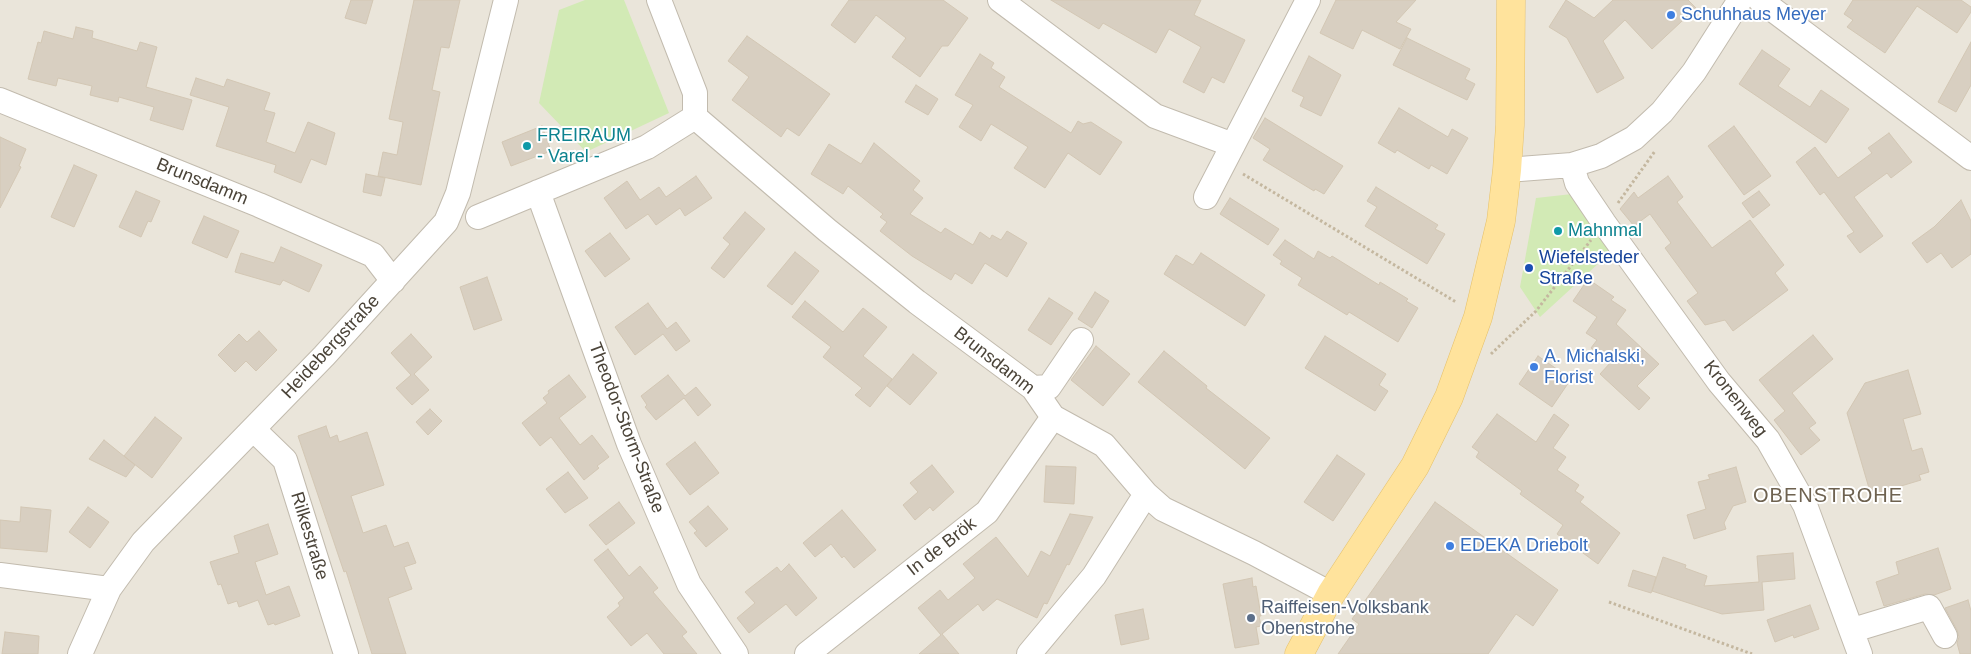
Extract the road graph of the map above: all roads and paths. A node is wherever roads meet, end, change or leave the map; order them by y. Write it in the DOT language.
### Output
graph roads {
  1 [pos="506,0"];
  2 [pos="659,0"];
  3 [pos="1000,0"];
  4 [pos="1308,0"];
  5 [pos="1512,0"];
  6 [pos="1740,0"];
  7 [pos="1760,0"];
  8 [pos="0,100"];
  9 [pos="695,117"];
  10 [pos="1229,154"];
  11 [pos="1971,158"];
  12 [pos="1572,165"];
  13 [pos="1507,170"];
  14 [pos="538,192"];
  15 [pos="1206,198"];
  16 [pos="478,217"];
  17 [pos="1604,223"];
  18 [pos="393,281"];
  19 [pos="1461,304"];
  20 [pos="1081,340"];
  21 [pos="1489,356"];
  22 [pos="1033,388"];
  23 [pos="1053,417"];
  24 [pos="253,429"];
  25 [pos="1146,494"];
  26 [pos="0,575"];
  27 [pos="109,589"];
  28 [pos="1331,594"];
  29 [pos="1609,602"];
  30 [pos="1853,630"];
  31 [pos="1946,636"];
  32 [pos="80,654"];
  33 [pos="346,654"];
  34 [pos="736,654"];
  35 [pos="807,654"];
  36 [pos="1029,654"];
  37 [pos="1299,654"];
  38 [pos="1752,654"];
  39 [pos="1860,654"];
  1 -- 18 [label="street, Heidebergstraße"];
  2 -- 9 [label="street"];
  3 -- 10 [label="street"];
  4 -- 10 [label="street"];
  5 -- 13 [label="main road"];
  6 -- 12 [label="street"];
  7 -- 11 [label="street"];
  8 -- 18 [label="street, Brunsdamm"];
  9 -- 14 [label="street"];
  9 -- 22 [label="street, Brunsdamm"];
  10 -- 15 [label="street"];
  10 -- 19 [label="path"];
  12 -- 13 [label="street"];
  12 -- 17 [label="street, Kronenweg"];
  13 -- 28 [label="main road"];
  14 -- 16 [label="street"];
  14 -- 34 [label="street, Theodor-Storm-Straße"];
  17 -- 21 [label="path"];
  17 -- 30 [label="street, Kronenweg"];
  18 -- 24 [label="street, Heidebergstraße"];
  20 -- 22 [label="street"];
  22 -- 23 [label="street, Brunsdamm"];
  23 -- 25 [label="street, Brunsdamm"];
  23 -- 35 [label="street, In de Brök"];
  24 -- 27 [label="street, Heidebergstraße"];
  24 -- 33 [label="street, Rilkestraße"];
  25 -- 28 [label="street, Brunsdamm"];
  25 -- 36 [label="street"];
  26 -- 27 [label="street"];
  27 -- 32 [label="street, Heidebergstraße"];
  28 -- 37 [label="main road"];
  29 -- 38 [label="path"];
  30 -- 31 [label="street"];
  30 -- 39 [label="street, Kronenweg"];
}
